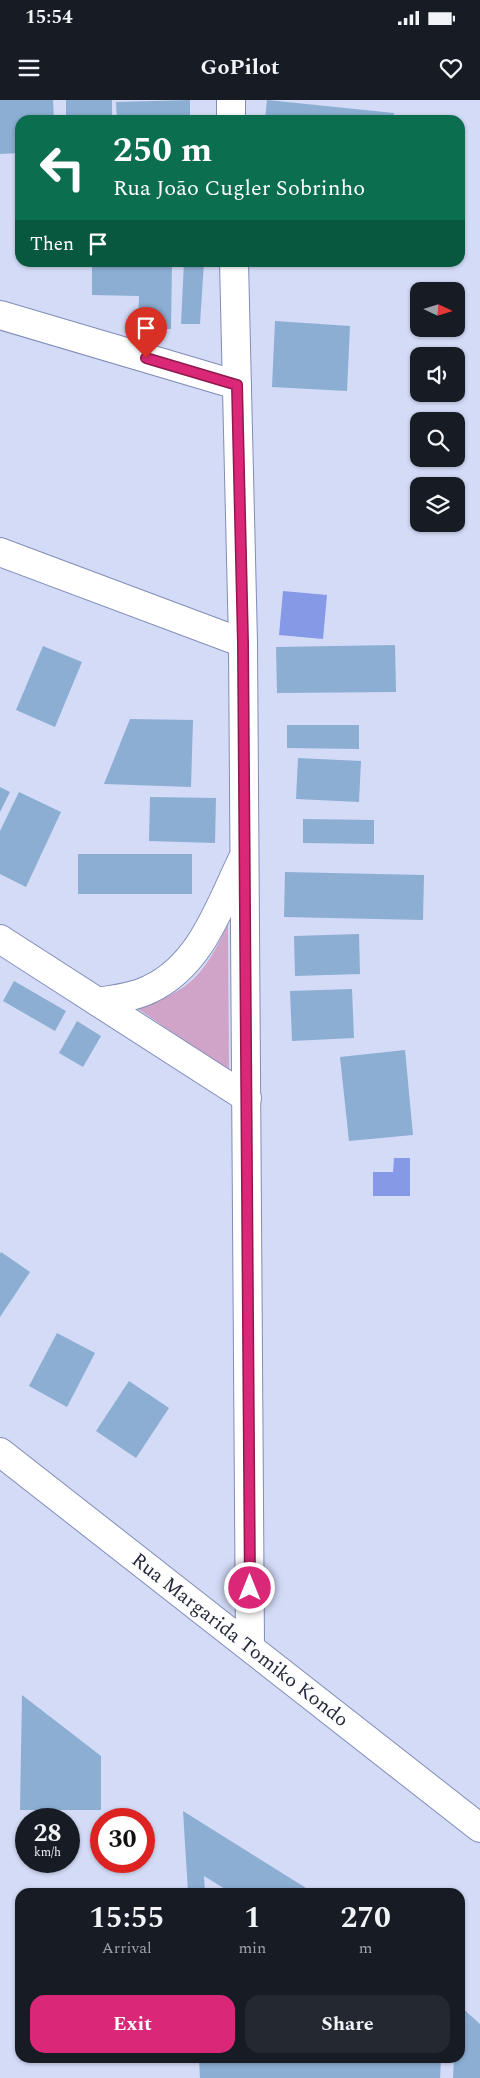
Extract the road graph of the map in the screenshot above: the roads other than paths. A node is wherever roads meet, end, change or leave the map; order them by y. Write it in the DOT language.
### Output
graph roads {
  1 [pos="230,100"];
  2 [pos="231,115"];
  3 [pos="234,267"];
  4 [pos="0,316"];
  5 [pos="237,385"];
  6 [pos="0,552"];
  7 [pos="243,643"];
  8 [pos="244,856"];
  9 [pos="0,939"];
  10 [pos="98,1002"];
  11 [pos="247,1098"];
  12 [pos="0,1452"];
  13 [pos="250,1646"];
  14 [pos="480,1828"];
  1 -- 2 [label="street"];
  3 -- 5 [label="street"];
  4 -- 5 [label="street"];
  5 -- 7 [label="street"];
  6 -- 7 [label="street"];
  7 -- 8 [label="street"];
  8 -- 10 [label="street"];
  8 -- 11 [label="street"];
  9 -- 10 [label="street"];
  10 -- 11 [label="street"];
  11 -- 13 [label="street"];
  12 -- 13 [label="street, Rua Margarida Tomiko Kondo"];
  13 -- 14 [label="street, Rua Margarida Tomiko Kondo"];
}
